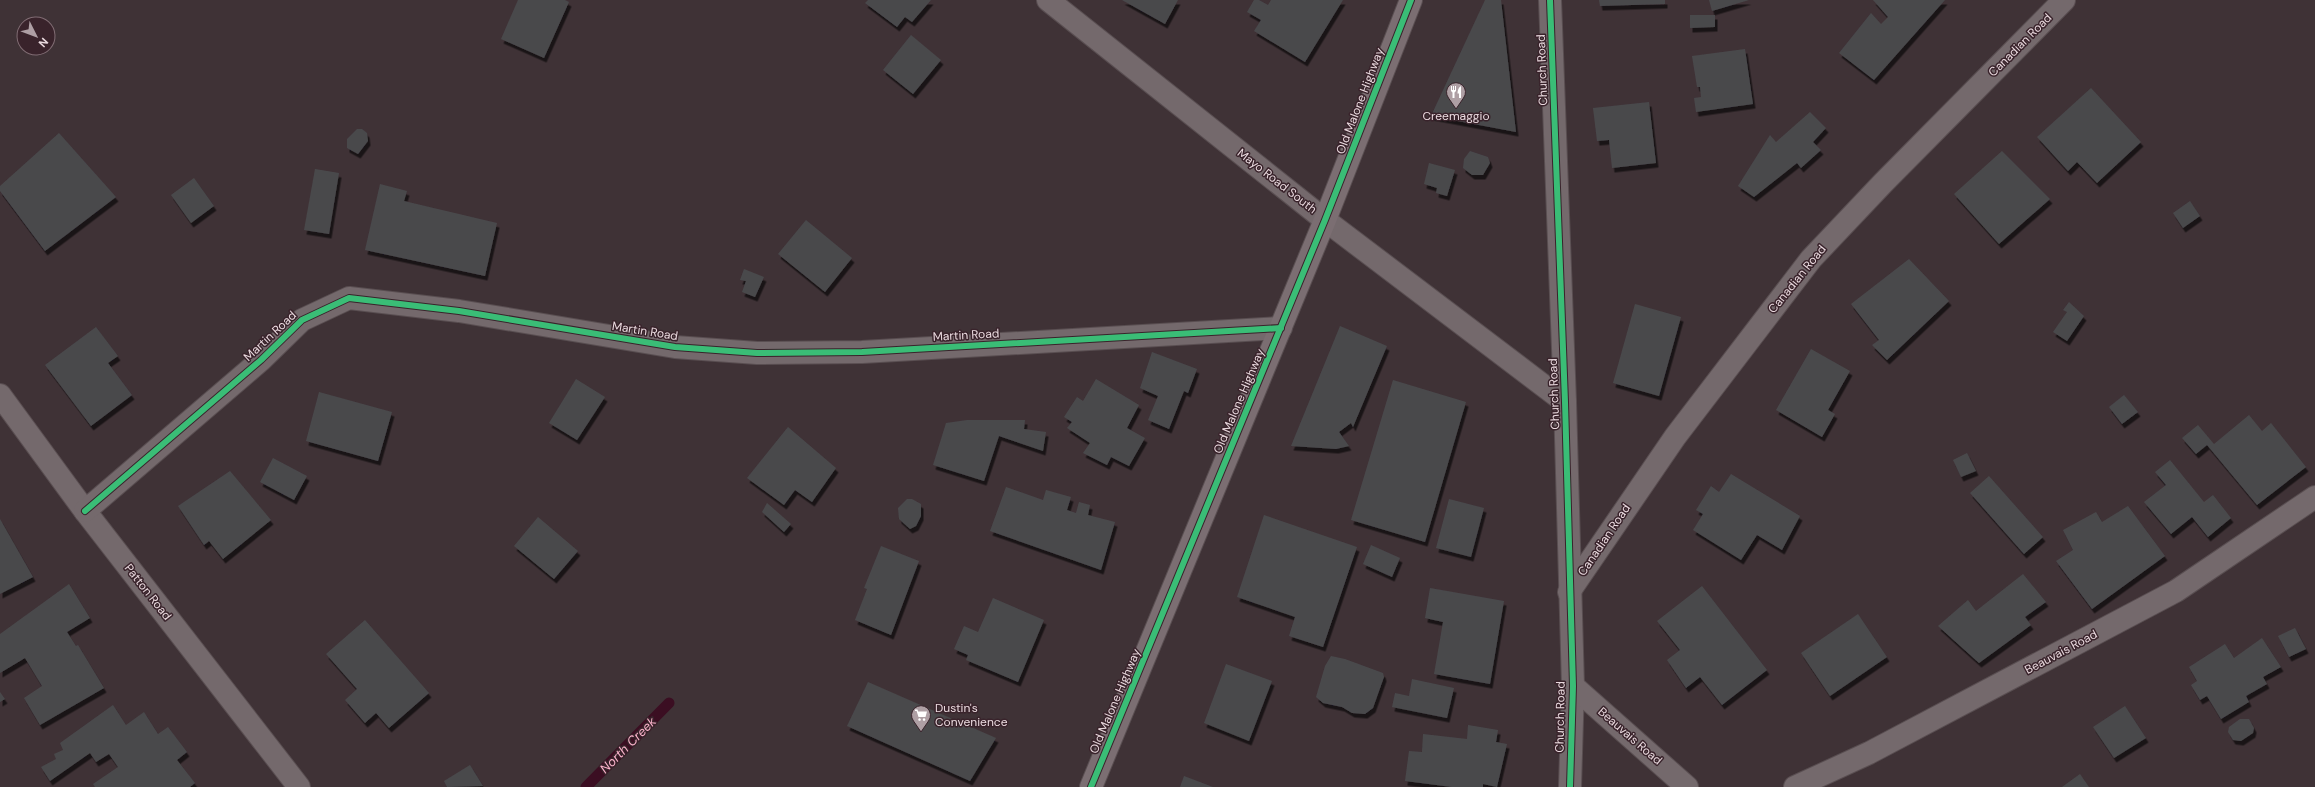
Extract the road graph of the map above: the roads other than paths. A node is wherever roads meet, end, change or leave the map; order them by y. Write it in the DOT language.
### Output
graph roads {
  1 [pos="1048,0"];
  2 [pos="1411,0"];
  3 [pos="1550,0"];
  4 [pos="2064,0"];
  5 [pos="1325,220"];
  6 [pos="1281,328"];
  7 [pos="0,395"];
  8 [pos="1565,402"];
  9 [pos="2315,497"];
  10 [pos="85,511"];
  11 [pos="1569,592"];
  12 [pos="1573,686"];
  13 [pos="298,787"];
  14 [pos="1091,787"];
  15 [pos="1570,787"];
  16 [pos="1687,787"];
  17 [pos="1797,787"];
  1 -- 5 [label="street, Mayo Road South"];
  2 -- 5 [label="street, Old Malone Highway"];
  3 -- 8 [label="street, Church Road"];
  4 -- 11 [label="street, Canadian Road"];
  5 -- 6 [label="street, Old Malone Highway"];
  5 -- 8 [label="street, Mayo Road South"];
  6 -- 10 [label="street, Martin Road"];
  6 -- 14 [label="street, Old Malone Highway"];
  7 -- 10 [label="street, Patton Road"];
  8 -- 11 [label="street, Church Road"];
  9 -- 17 [label="street, Beauvais Road"];
  10 -- 13 [label="street, Patton Road"];
  11 -- 12 [label="street, Church Road"];
  12 -- 15 [label="street, Church Road"];
  12 -- 16 [label="street, Beauvais Road"];
}
